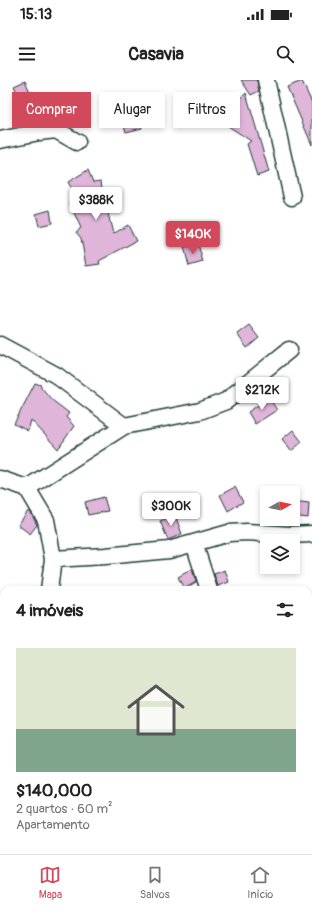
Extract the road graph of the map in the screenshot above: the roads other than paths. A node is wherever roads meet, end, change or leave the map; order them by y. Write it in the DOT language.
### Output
graph roads {
  1 [pos="266,80"];
  2 [pos="0,140"];
  3 [pos="77,142"];
  4 [pos="292,197"];
  5 [pos="0,346"];
  6 [pos="289,350"];
  7 [pos="124,426"];
  8 [pos="0,479"];
  9 [pos="27,488"];
  10 [pos="312,534"];
  11 [pos="194,543"];
  12 [pos="53,559"];
  13 [pos="50,586"];
  14 [pos="208,586"];
  1 -- 4 [label="street"];
  2 -- 3 [label="street"];
  5 -- 7 [label="street"];
  6 -- 7 [label="street"];
  7 -- 9 [label="street"];
  8 -- 9 [label="street"];
  9 -- 12 [label="street"];
  10 -- 11 [label="street"];
  11 -- 12 [label="street"];
  11 -- 14 [label="street"];
  12 -- 13 [label="street"];
}
